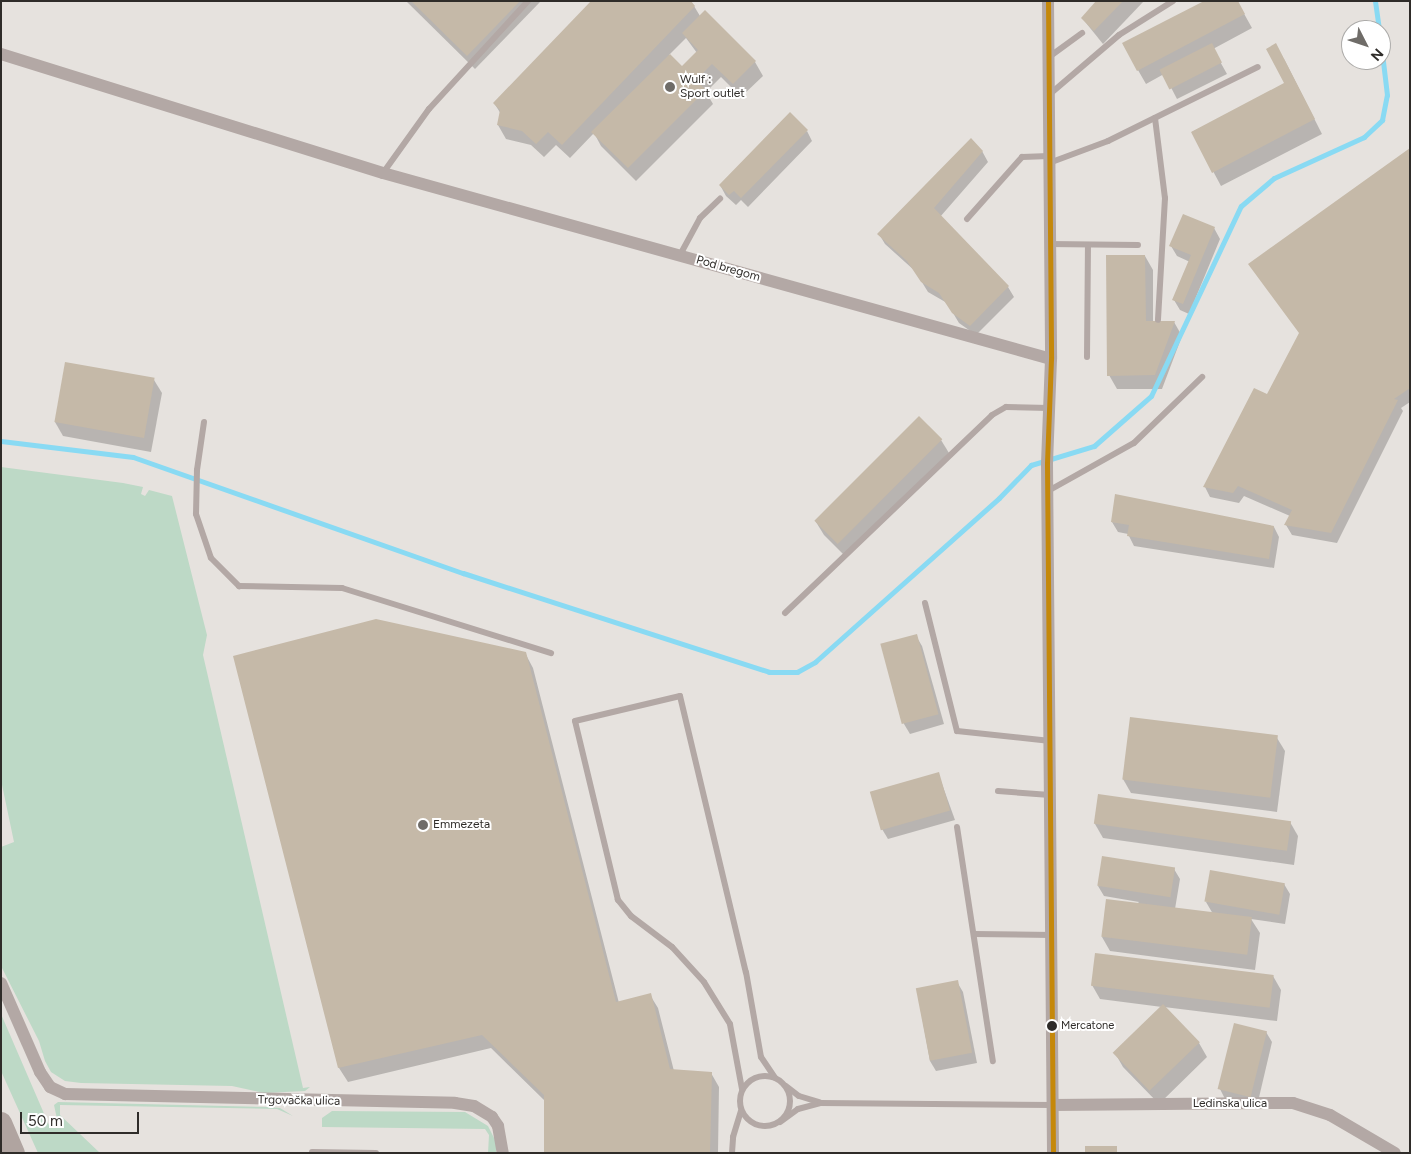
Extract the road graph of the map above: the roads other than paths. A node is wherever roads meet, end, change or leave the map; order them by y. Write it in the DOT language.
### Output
graph roads {
  1 [pos="528,1"];
  2 [pos="1048,1"];
  3 [pos="1173,1"];
  4 [pos="1082,33"];
  5 [pos="1,54"];
  6 [pos="1048,58"];
  7 [pos="1258,67"];
  8 [pos="1049,95"];
  9 [pos="1155,118"];
  10 [pos="1049,159"];
  11 [pos="383,173"];
  12 [pos="720,199"];
  13 [pos="967,219"];
  14 [pos="1050,244"];
  15 [pos="1088,245"];
  16 [pos="1138,245"];
  17 [pos="680,255"];
  18 [pos="1158,320"];
  19 [pos="1087,357"];
  20 [pos="1051,359"];
  21 [pos="1202,377"];
  22 [pos="1049,408"];
  23 [pos="204,422"];
  24 [pos="1048,492"];
  25 [pos="926,603"];
  26 [pos="784,614"];
  27 [pos="551,653"];
  28 [pos="1050,741"];
  29 [pos="998,791"];
  30 [pos="1050,795"];
  31 [pos="957,827"];
  32 [pos="974,934"];
  33 [pos="1052,935"];
  34 [pos="1,983"];
  35 [pos="993,1061"];
  36 [pos="778,1080"];
  37 [pos="742,1089"];
  38 [pos="820,1103"];
  39 [pos="1053,1105"];
  40 [pos="741,1111"];
  41 [pos="780,1122"];
  42 [pos="1,1123"];
  43 [pos="312,1152"];
  44 [pos="14,1153"];
  45 [pos="376,1153"];
  46 [pos="503,1153"];
  47 [pos="732,1153"];
  48 [pos="1053,1153"];
  49 [pos="1395,1153"];
  1 -- 11 [label="lane"];
  2 -- 6 [label="street"];
  3 -- 8 [label="lane"];
  4 -- 6 [label="lane"];
  5 -- 11 [label="street, Pod bregom"];
  6 -- 8 [label="street"];
  7 -- 9 [label="lane"];
  8 -- 10 [label="street"];
  9 -- 10 [label="lane"];
  9 -- 18 [label="lane"];
  10 -- 13 [label="lane"];
  10 -- 14 [label="street"];
  11 -- 17 [label="street, Pod bregom"];
  12 -- 17 [label="lane"];
  14 -- 15 [label="lane"];
  14 -- 20 [label="street"];
  15 -- 16 [label="lane"];
  15 -- 19 [label="lane"];
  17 -- 20 [label="street, Pod bregom"];
  20 -- 22 [label="street"];
  21 -- 24 [label="lane"];
  22 -- 24 [label="street"];
  22 -- 26 [label="lane"];
  23 -- 27 [label="lane"];
  24 -- 28 [label="street"];
  25 -- 28 [label="lane"];
  28 -- 30 [label="street"];
  29 -- 30 [label="lane"];
  30 -- 33 [label="street"];
  31 -- 32 [label="lane"];
  32 -- 33 [label="lane"];
  32 -- 35 [label="lane"];
  33 -- 39 [label="street"];
  34 -- 46 [label="street, Trgovačka ulica"];
  36 -- 37 [label="lane"];
  36 -- 37 [label="lane"];
  36 -- 38 [label="lane"];
  36 -- 41 [label="lane"];
  37 -- 40 [label="lane"];
  38 -- 39 [label="lane"];
  38 -- 41 [label="lane"];
  39 -- 48 [label="street"];
  39 -- 49 [label="street, Ledinska ulica"];
  40 -- 41 [label="lane"];
  40 -- 47 [label="lane"];
  42 -- 44 [label="highway"];
  43 -- 45 [label="lane"];
}
